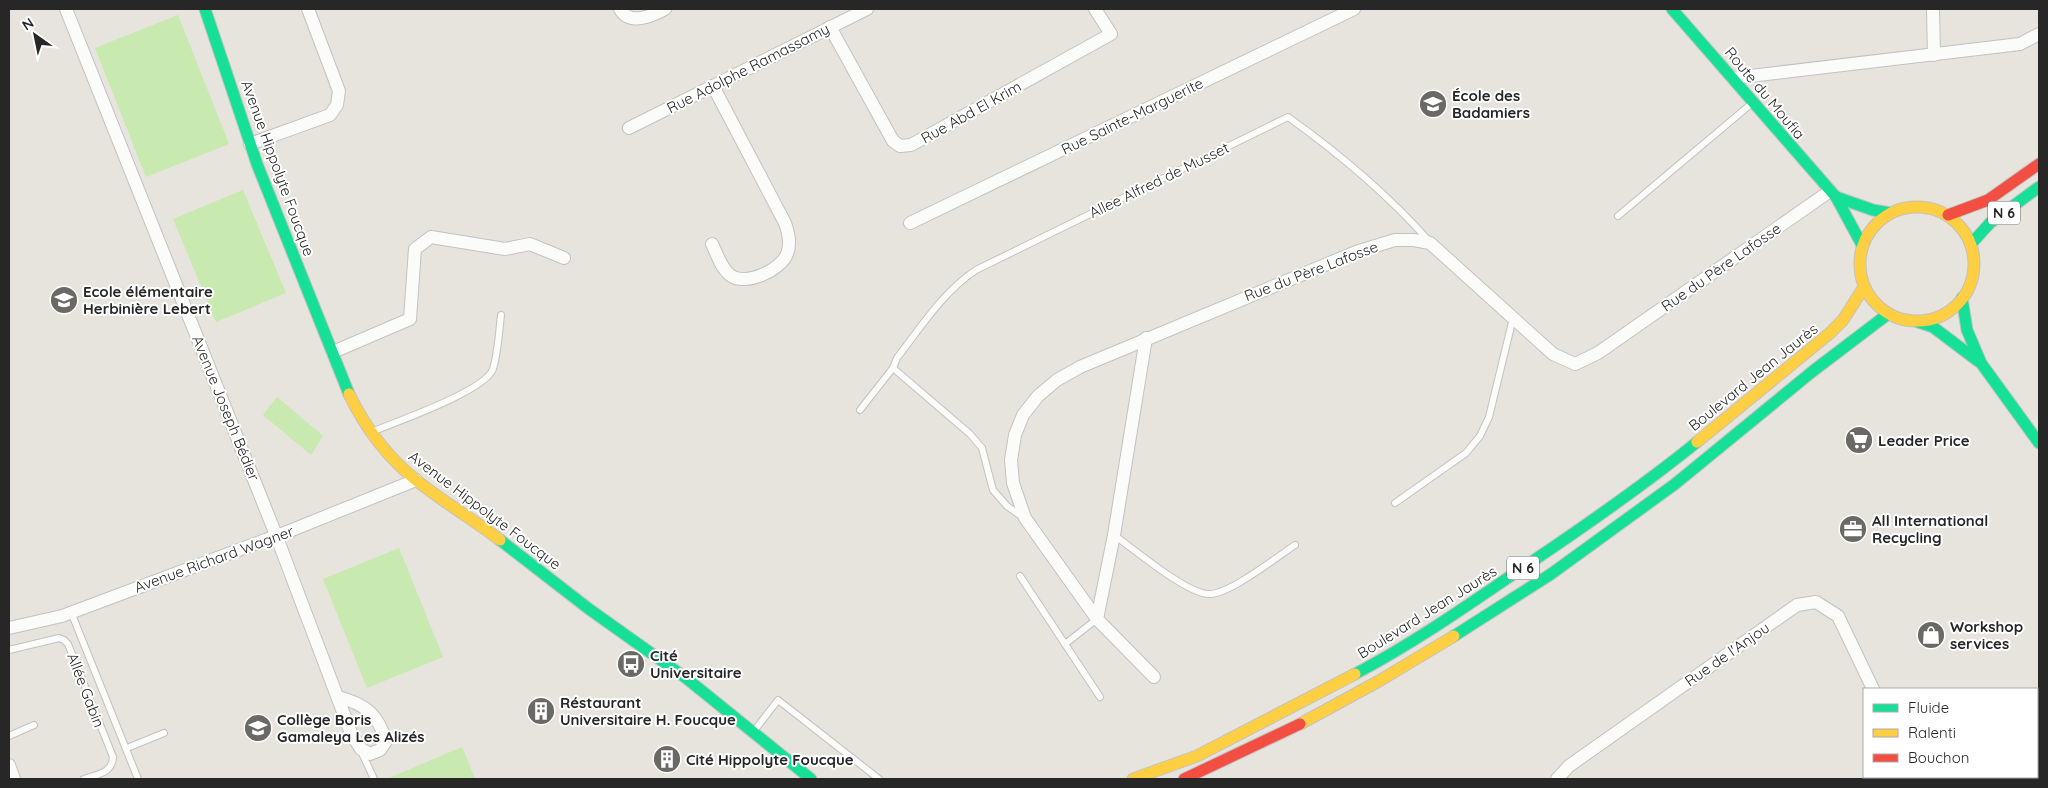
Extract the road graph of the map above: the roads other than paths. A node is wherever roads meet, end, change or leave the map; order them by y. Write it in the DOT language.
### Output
graph roads {
  1 [pos="66,9"];
  2 [pos="205,9"];
  3 [pos="308,9"];
  4 [pos="620,9"];
  5 [pos="665,9"];
  6 [pos="867,9"];
  7 [pos="1096,9"];
  8 [pos="1354,9"];
  9 [pos="1672,9"];
  10 [pos="1933,9"];
  11 [pos="830,27"];
  12 [pos="2039,34"];
  13 [pos="1934,55"];
  14 [pos="1733,78"];
  15 [pos="713,86"];
  16 [pos="1754,102"];
  17 [pos="629,128"];
  18 [pos="250,144"];
  19 [pos="2039,164"];
  20 [pos="2039,187"];
  21 [pos="1833,194"];
  22 [pos="1890,213"];
  23 [pos="1948,215"];
  24 [pos="1618,216"];
  25 [pos="910,223"];
  26 [pos="1430,243"];
  27 [pos="712,244"];
  28 [pos="1971,244"];
  29 [pos="1862,245"];
  30 [pos="564,258"];
  31 [pos="1864,287"];
  32 [pos="1962,298"];
  33 [pos="1888,314"];
  34 [pos="501,315"];
  35 [pos="1513,318"];
  36 [pos="1918,322"];
  37 [pos="1146,338"];
  38 [pos="333,352"];
  39 [pos="1981,364"];
  40 [pos="893,368"];
  41 [pos="860,410"];
  42 [pos="371,432"];
  43 [pos="2039,443"];
  44 [pos="416,480"];
  45 [pos="1394,503"];
  46 [pos="1025,518"];
  47 [pos="1114,535"];
  48 [pos="276,536"];
  49 [pos="1295,545"];
  50 [pos="1020,576"];
  51 [pos="71,612"];
  52 [pos="1097,619"];
  53 [pos="9,628"];
  54 [pos="1065,644"];
  55 [pos="9,650"];
  56 [pos="1154,677"];
  57 [pos="1873,688"];
  58 [pos="338,697"];
  59 [pos="1100,697"];
  60 [pos="34,725"];
  61 [pos="753,732"];
  62 [pos="164,733"];
  63 [pos="9,736"];
  64 [pos="127,748"];
  65 [pos="360,750"];
  66 [pos="9,765"];
  67 [pos="808,776"];
  68 [pos="14,779"];
  69 [pos="84,779"];
  70 [pos="138,779"];
  71 [pos="374,779"];
  72 [pos="816,779"];
  73 [pos="879,779"];
  74 [pos="1134,779"];
  75 [pos="1184,779"];
  76 [pos="1557,779"];
  1 -- 48 [label="street, Avenue Joseph Bédier"];
  2 -- 18 [label="main road, Avenue Hippolyte Foucque"];
  3 -- 18 [label="street"];
  4 -- 5 [label="street"];
  6 -- 11 [label="street, Rue Adolphe Ramassamy"];
  7 -- 11 [label="street, Rue Abd El Krim"];
  8 -- 25 [label="street, Rue Sainte-Marguerite"];
  9 -- 14 [label="main road, Route du Moufia"];
  10 -- 13 [label="street"];
  11 -- 15 [label="street, Rue Adolphe Ramassamy"];
  12 -- 13 [label="street"];
  13 -- 14 [label="street"];
  14 -- 16 [label="main road, Route du Moufia"];
  15 -- 17 [label="street, Rue Adolphe Ramassamy"];
  15 -- 27 [label="street"];
  16 -- 21 [label="main road, Route du Moufia"];
  16 -- 24 [label="lane"];
  18 -- 38 [label="main road, Avenue Hippolyte Foucque"];
  19 -- 23 [label="main road, N 6"];
  20 -- 28 [label="main road, N 6"];
  21 -- 22 [label="main road"];
  21 -- 29 [label="main road, Route du Moufia"];
  21 -- 35 [label="street, Rue du Père Lafosse"];
  22 -- 23 [label="main road"];
  22 -- 29 [label="main road"];
  23 -- 28 [label="main road"];
  26 -- 35 [label="street, Rue du Père Lafosse"];
  26 -- 37 [label="street, Rue du Père Lafosse"];
  26 -- 40 [label="lane, Allee Alfred de Musset"];
  28 -- 32 [label="main road"];
  29 -- 31 [label="main road"];
  30 -- 38 [label="street"];
  31 -- 33 [label="main road"];
  31 -- 74 [label="main road, Boulevard Jean Jaurès / N 6"];
  32 -- 36 [label="main road"];
  32 -- 39 [label="main road"];
  33 -- 36 [label="main road"];
  33 -- 75 [label="main road, N 6"];
  34 -- 42 [label="lane"];
  35 -- 45 [label="lane"];
  36 -- 39 [label="main road"];
  37 -- 46 [label="street, Rue du Père Lafosse"];
  37 -- 47 [label="street"];
  38 -- 42 [label="main road, Avenue Hippolyte Foucque"];
  39 -- 43 [label="main road"];
  40 -- 41 [label="lane, Allee Alfred de Musset"];
  40 -- 46 [label="lane"];
  42 -- 44 [label="main road, Avenue Hippolyte Foucque"];
  44 -- 48 [label="street, Avenue Richard Wagner"];
  44 -- 61 [label="main road, Avenue Hippolyte Foucque"];
  46 -- 52 [label="street, Rue du Père Lafosse"];
  47 -- 49 [label="lane"];
  47 -- 52 [label="street"];
  48 -- 51 [label="street, Avenue Richard Wagner"];
  48 -- 58 [label="street, Avenue Joseph Bédier"];
  50 -- 54 [label="lane"];
  51 -- 53 [label="street, Avenue Richard Wagner"];
  51 -- 64 [label="lane"];
  52 -- 54 [label="lane"];
  52 -- 56 [label="street, Rue du Père Lafosse"];
  54 -- 59 [label="lane"];
  55 -- 69 [label="lane, Allée Gabin"];
  57 -- 76 [label="street, Rue de l'Anjou"];
  58 -- 65 [label="street, Avenue Joseph Bédier"];
  58 -- 65 [label="street"];
  60 -- 63 [label="lane"];
  61 -- 67 [label="main road, Avenue Hippolyte Foucque"];
  61 -- 73 [label="lane"];
  62 -- 64 [label="lane"];
  64 -- 70 [label="lane"];
  65 -- 71 [label="lane"];
  66 -- 68 [label="street"];
  67 -- 72 [label="main road, Avenue Hippolyte Foucque"];
}
